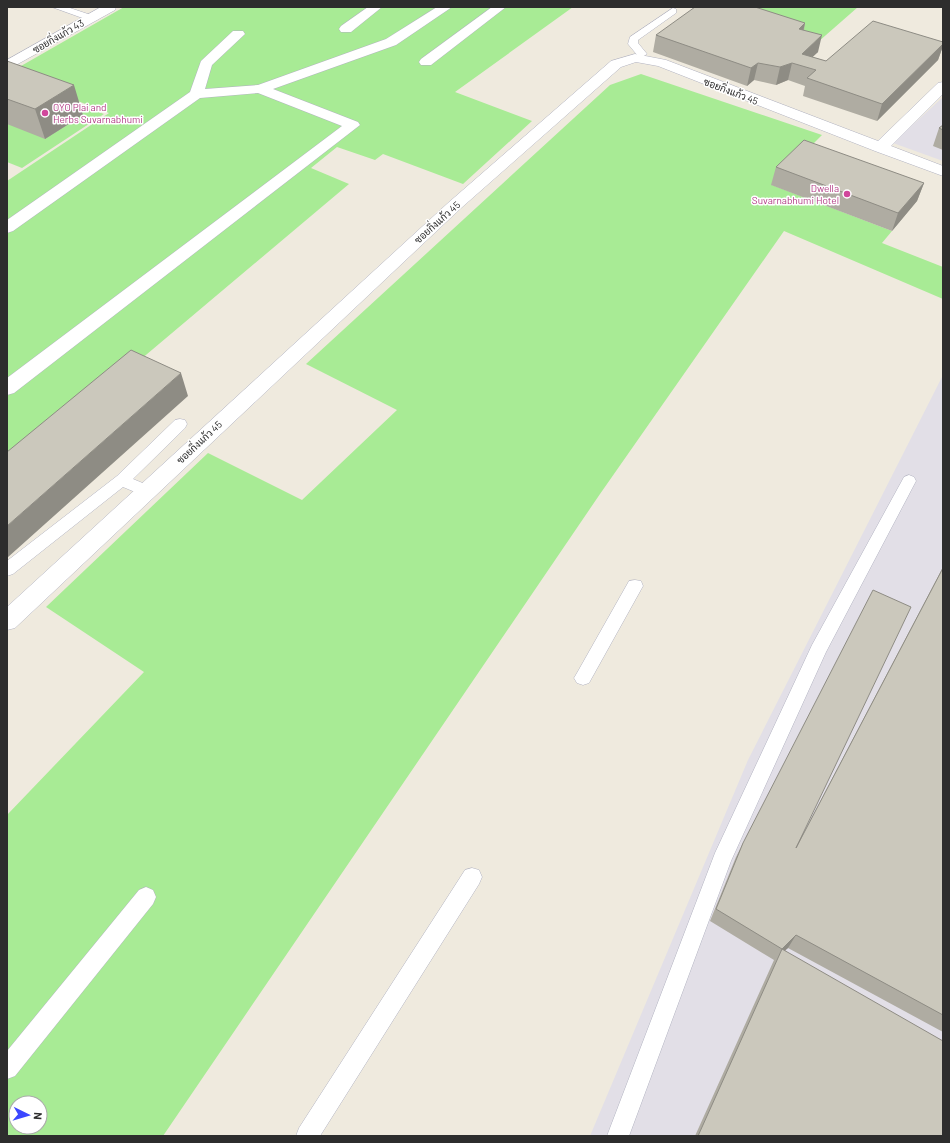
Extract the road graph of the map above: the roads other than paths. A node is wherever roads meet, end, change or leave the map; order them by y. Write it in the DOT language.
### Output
graph roads {
  1 [pos="57,7"];
  2 [pos="110,7"];
  3 [pos="376,7"];
  4 [pos="446,7"];
  5 [pos="500,7"];
  6 [pos="672,11"];
  7 [pos="91,18"];
  8 [pos="346,29"];
  9 [pos="238,34"];
  10 [pos="654,44"];
  11 [pos="639,56"];
  12 [pos="426,62"];
  13 [pos="7,66"];
  14 [pos="943,86"];
  15 [pos="260,90"];
  16 [pos="196,94"];
  17 [pos="880,148"];
  18 [pos="943,171"];
  19 [pos="7,228"];
  20 [pos="7,388"];
  21 [pos="180,424"];
  22 [pos="122,480"];
  23 [pos="909,481"];
  24 [pos="147,491"];
  25 [pos="7,570"];
  26 [pos="636,586"];
  27 [pos="7,621"];
  28 [pos="583,678"];
  29 [pos="472,877"];
  30 [pos="146,897"];
  31 [pos="7,1068"];
  32 [pos="307,1136"];
  33 [pos="618,1136"];
  1 -- 7 [label="lane"];
  2 -- 7 [label="street, ซอยกิ่งแก้ว 43"];
  3 -- 8 [label="street"];
  4 -- 15 [label="street"];
  5 -- 12 [label="street"];
  6 -- 11 [label="lane"];
  7 -- 13 [label="street, ซอยกิ่งแก้ว 43"];
  9 -- 16 [label="street"];
  10 -- 11 [label="street"];
  11 -- 17 [label="street, ซอยกิ่งแก้ว 45"];
  11 -- 24 [label="street, ซอยกิ่งแก้ว 45"];
  14 -- 17 [label="street"];
  15 -- 16 [label="street"];
  15 -- 20 [label="street"];
  16 -- 19 [label="street"];
  17 -- 18 [label="street, ซอยกิ่งแก้ว 45"];
  21 -- 22 [label="lane"];
  22 -- 24 [label="lane"];
  22 -- 25 [label="lane"];
  23 -- 33 [label="lane"];
  24 -- 27 [label="street, ซอยกิ่งแก้ว 45"];
  26 -- 28 [label="lane"];
  29 -- 32 [label="lane"];
  30 -- 31 [label="lane"];
}
